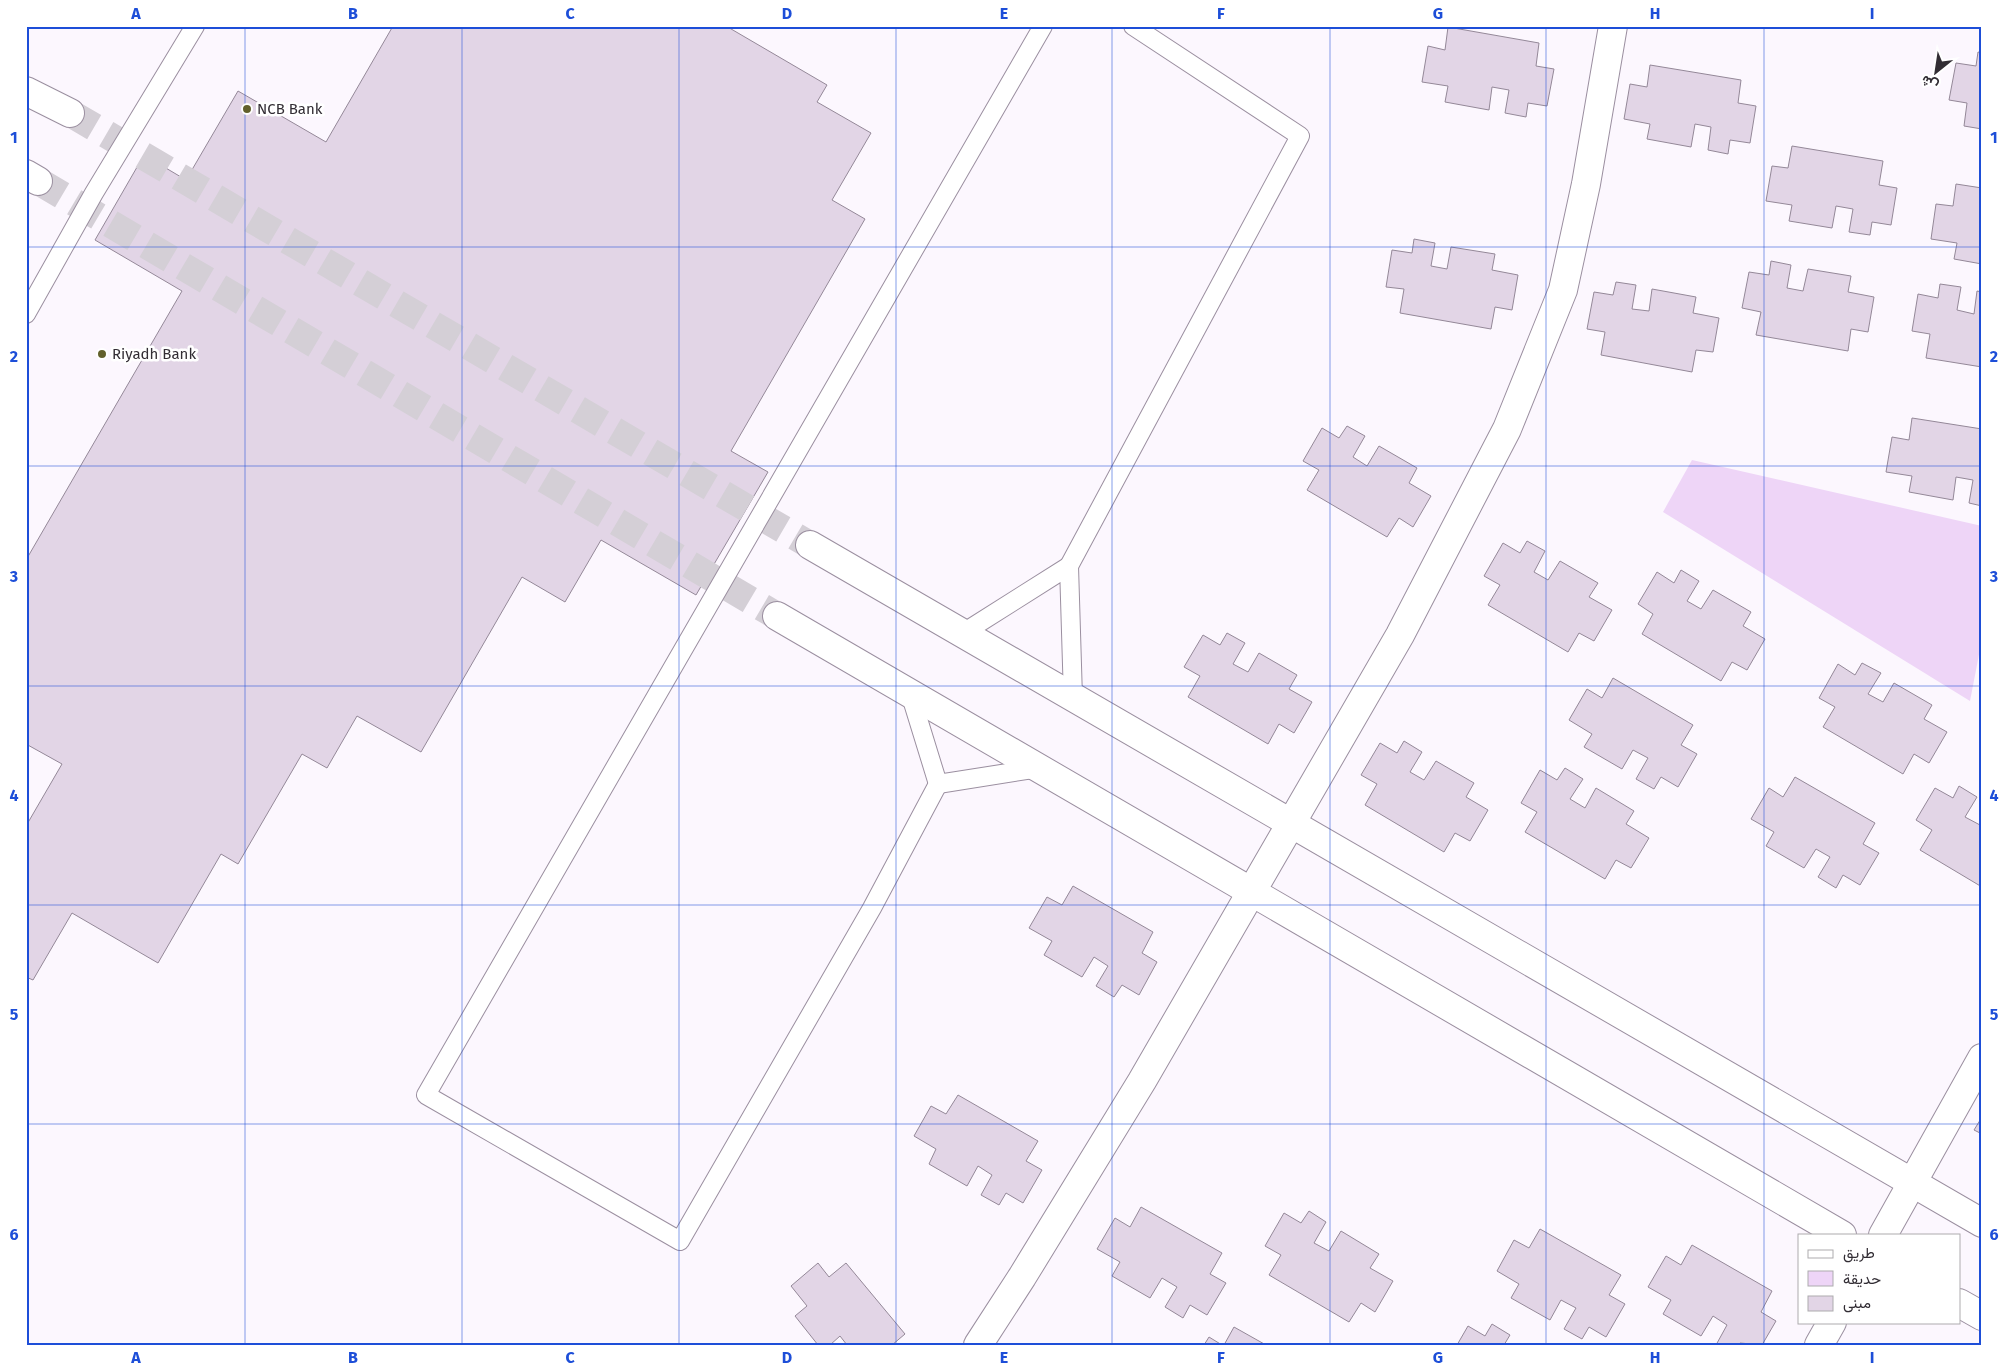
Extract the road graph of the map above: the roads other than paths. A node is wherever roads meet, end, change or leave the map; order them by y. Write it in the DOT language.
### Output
graph roads {
  1 [pos="195,26"];
  2 [pos="1043,26"];
  3 [pos="1133,26"];
  4 [pos="1613,26"];
  5 [pos="26,92"];
  6 [pos="70,113"];
  7 [pos="26,314"];
  8 [pos="810,545"];
  9 [pos="1069,566"];
  10 [pos="776,616"];
  11 [pos="963,633"];
  12 [pos="910,693"];
  13 [pos="1073,698"];
  14 [pos="1039,768"];
  15 [pos="938,784"];
  16 [pos="1291,823"];
  17 [pos="1251,891"];
  18 [pos="1982,1058"];
  19 [pos="1912,1183"];
  20 [pos="1982,1223"];
  21 [pos="1840,1234"];
  22 [pos="1884,1234"];
  23 [pos="1960,1304"];
  24 [pos="1982,1316"];
  25 [pos="1831,1324"];
  26 [pos="978,1345"];
  27 [pos="1819,1345"];
  1 -- 7 [label="lane"];
  2 -- 15 [label="lane"];
  3 -- 9 [label="lane"];
  4 -- 16 [label="street"];
  5 -- 6 [label="street"];
  8 -- 11 [label="street"];
  9 -- 11 [label="lane"];
  9 -- 13 [label="lane"];
  10 -- 12 [label="street"];
  11 -- 13 [label="street"];
  12 -- 14 [label="street"];
  12 -- 15 [label="lane"];
  13 -- 16 [label="street"];
  14 -- 15 [label="lane"];
  14 -- 17 [label="street"];
  16 -- 17 [label="street"];
  16 -- 19 [label="street"];
  17 -- 21 [label="street"];
  17 -- 26 [label="street"];
  18 -- 19 [label="street"];
  19 -- 20 [label="street"];
  19 -- 22 [label="street"];
  23 -- 24 [label="street"];
  25 -- 27 [label="street"];
}
